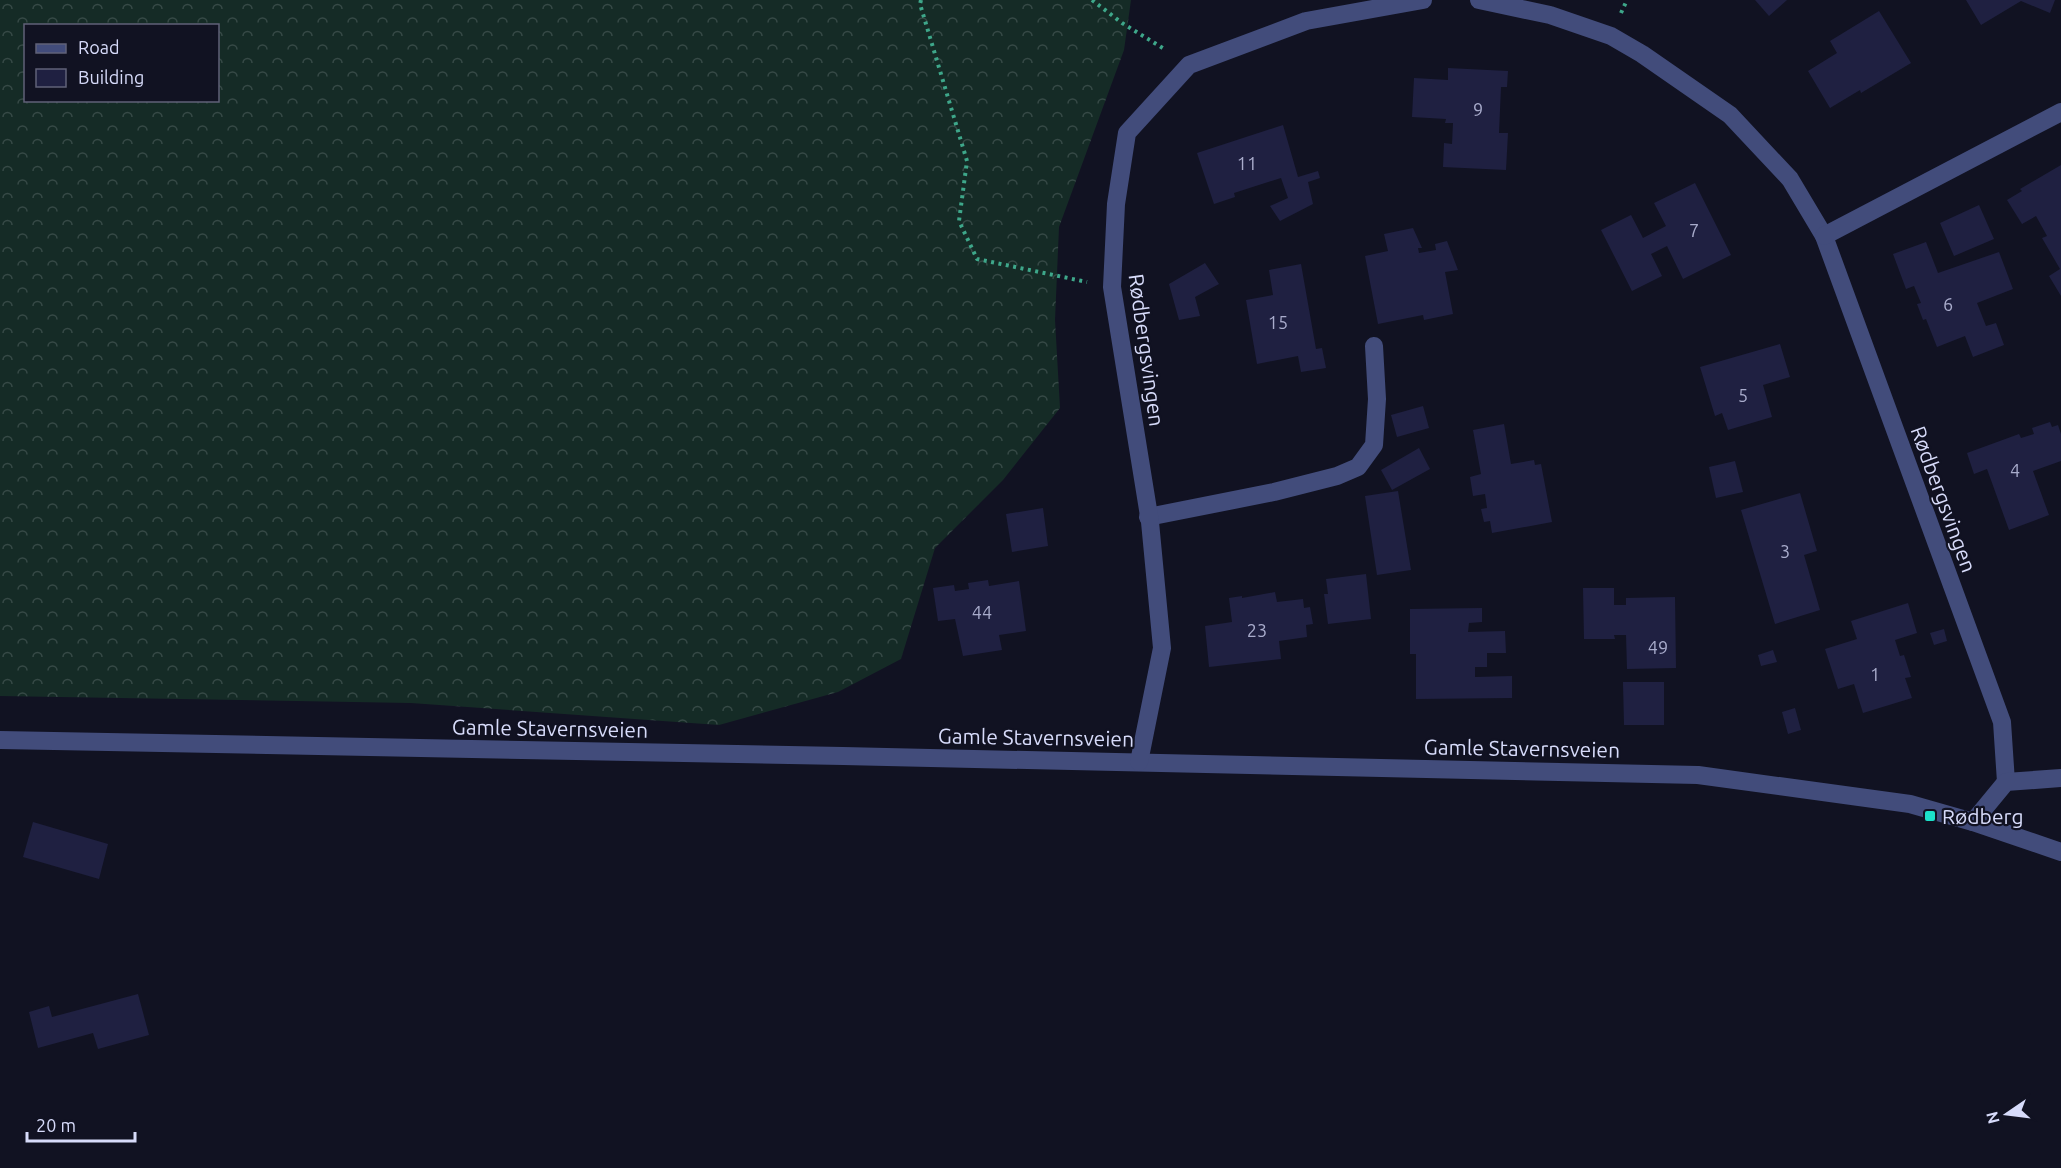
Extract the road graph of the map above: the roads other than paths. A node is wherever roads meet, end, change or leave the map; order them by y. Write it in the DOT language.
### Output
graph roads {
  1 [pos="1423,0"];
  2 [pos="1479,0"];
  3 [pos="2061,112"];
  4 [pos="1824,236"];
  5 [pos="1374,346"];
  6 [pos="1148,517"];
  7 [pos="0,740"];
  8 [pos="1139,762"];
  9 [pos="2061,778"];
  10 [pos="2006,782"];
  11 [pos="1973,822"];
  12 [pos="2061,852"];
  1 -- 6 [label="street, Rødbergsvingen"];
  2 -- 4 [label="street, Rødbergsvingen"];
  3 -- 4 [label="street"];
  4 -- 10 [label="street, Rødbergsvingen"];
  5 -- 6 [label="street"];
  6 -- 8 [label="street, Rødbergsvingen"];
  7 -- 8 [label="street, Gamle Stavernsveien"];
  8 -- 11 [label="street, Gamle Stavernsveien"];
  9 -- 10 [label="street"];
  10 -- 11 [label="street"];
  11 -- 12 [label="street, Gamle Stavernsveien"];
}
